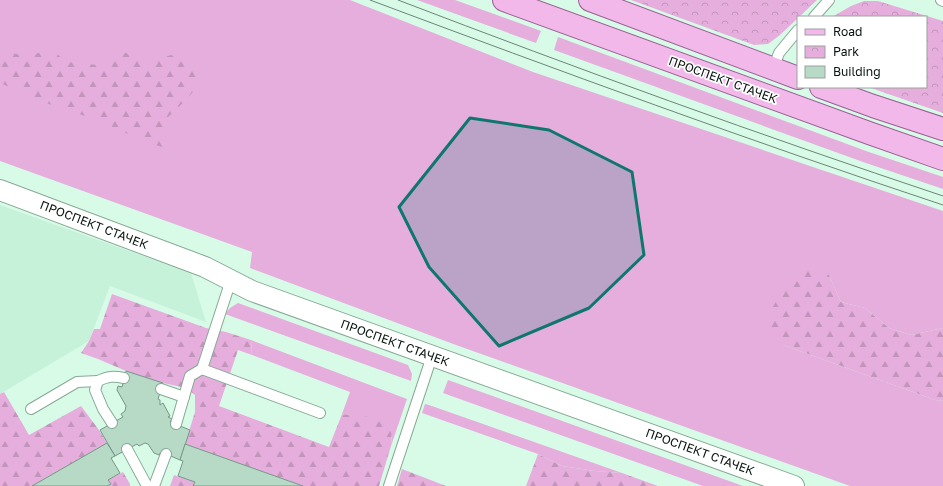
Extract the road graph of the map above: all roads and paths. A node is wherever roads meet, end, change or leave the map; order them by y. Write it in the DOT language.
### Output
graph roads {
  1 [pos="504,0"];
  2 [pos="590,0"];
  3 [pos="829,0"];
  4 [pos="815,16"];
  5 [pos="797,31"];
  6 [pos="773,69"];
  7 [pos="797,78"];
  8 [pos="824,88"];
  9 [pos="943,130"];
  10 [pos="943,159"];
  11 [pos="0,190"];
  12 [pos="231,280"];
  13 [pos="432,356"];
  14 [pos="202,369"];
  15 [pos="124,378"];
  16 [pos="98,381"];
  17 [pos="161,389"];
  18 [pos="184,397"];
  19 [pos="31,409"];
  20 [pos="320,413"];
  21 [pos="112,423"];
  22 [pos="176,424"];
  23 [pos="127,449"];
  24 [pos="166,454"];
  25 [pos="147,486"];
  26 [pos="154,486"];
  27 [pos="389,486"];
  28 [pos="794,486"];
  1 -- 10 [label="main road, ПРОСПЕКТ СТАЧЕК"];
  2 -- 6 [label="main road"];
  3 -- 4 [label="lane"];
  5 -- 6 [label="lane"];
  6 -- 7 [label="main road"];
  8 -- 9 [label="main road"];
  11 -- 12 [label="street, ПРОСПЕКТ СТАЧЕК"];
  12 -- 13 [label="street, ПРОСПЕКТ СТАЧЕК"];
  12 -- 14 [label="lane"];
  13 -- 27 [label="lane"];
  13 -- 28 [label="street, ПРОСПЕКТ СТАЧЕК"];
  14 -- 18 [label="lane"];
  14 -- 20 [label="lane"];
  15 -- 16 [label="lane"];
  16 -- 19 [label="lane"];
  16 -- 21 [label="lane"];
  17 -- 18 [label="lane"];
  18 -- 22 [label="lane"];
  23 -- 25 [label="lane"];
  24 -- 26 [label="lane"];
}
